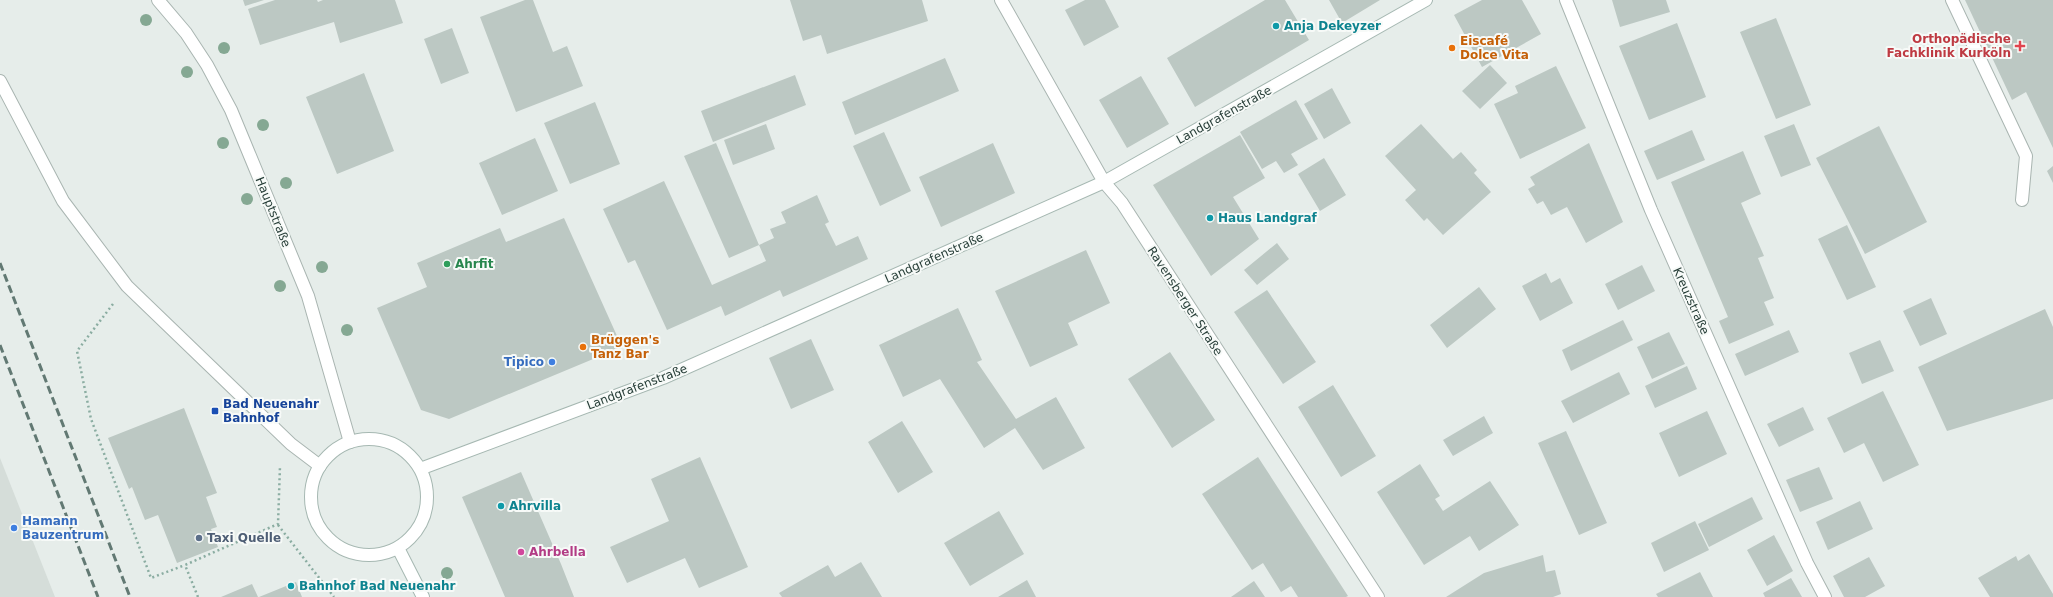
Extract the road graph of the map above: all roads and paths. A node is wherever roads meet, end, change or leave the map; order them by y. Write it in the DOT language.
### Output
graph roads {
  1 [pos="158,0"];
  2 [pos="1001,0"];
  3 [pos="1426,0"];
  4 [pos="1566,0"];
  5 [pos="1952,0"];
  6 [pos="0,81"];
  7 [pos="1104,182"];
  8 [pos="2022,200"];
  9 [pos="127,286"];
  10 [pos="350,442"];
  11 [pos="280,465"];
  12 [pos="320,466"];
  13 [pos="420,469"];
  14 [pos="278,524"];
  15 [pos="398,548"];
  16 [pos="185,565"];
  17 [pos="198,597"];
  18 [pos="334,597"];
  19 [pos="423,597"];
  20 [pos="1378,597"];
  21 [pos="1825,597"];
  1 -- 10 [label="street, Hauptstraße"];
  2 -- 7 [label="street, Ravensberger Straße"];
  3 -- 7 [label="street, Landgrafenstraße"];
  4 -- 21 [label="street, Kreuzstraße"];
  5 -- 8 [label="street"];
  6 -- 9 [label="street"];
  7 -- 13 [label="street, Landgrafenstraße"];
  7 -- 20 [label="street, Ravensberger Straße"];
  9 -- 12 [label="street"];
  9 -- 16 [label="path"];
  10 -- 12 [label="street"];
  10 -- 13 [label="street"];
  11 -- 14 [label="path"];
  12 -- 15 [label="street"];
  13 -- 15 [label="street"];
  14 -- 16 [label="path"];
  14 -- 18 [label="path"];
  15 -- 19 [label="street"];
  16 -- 17 [label="path"];
}
